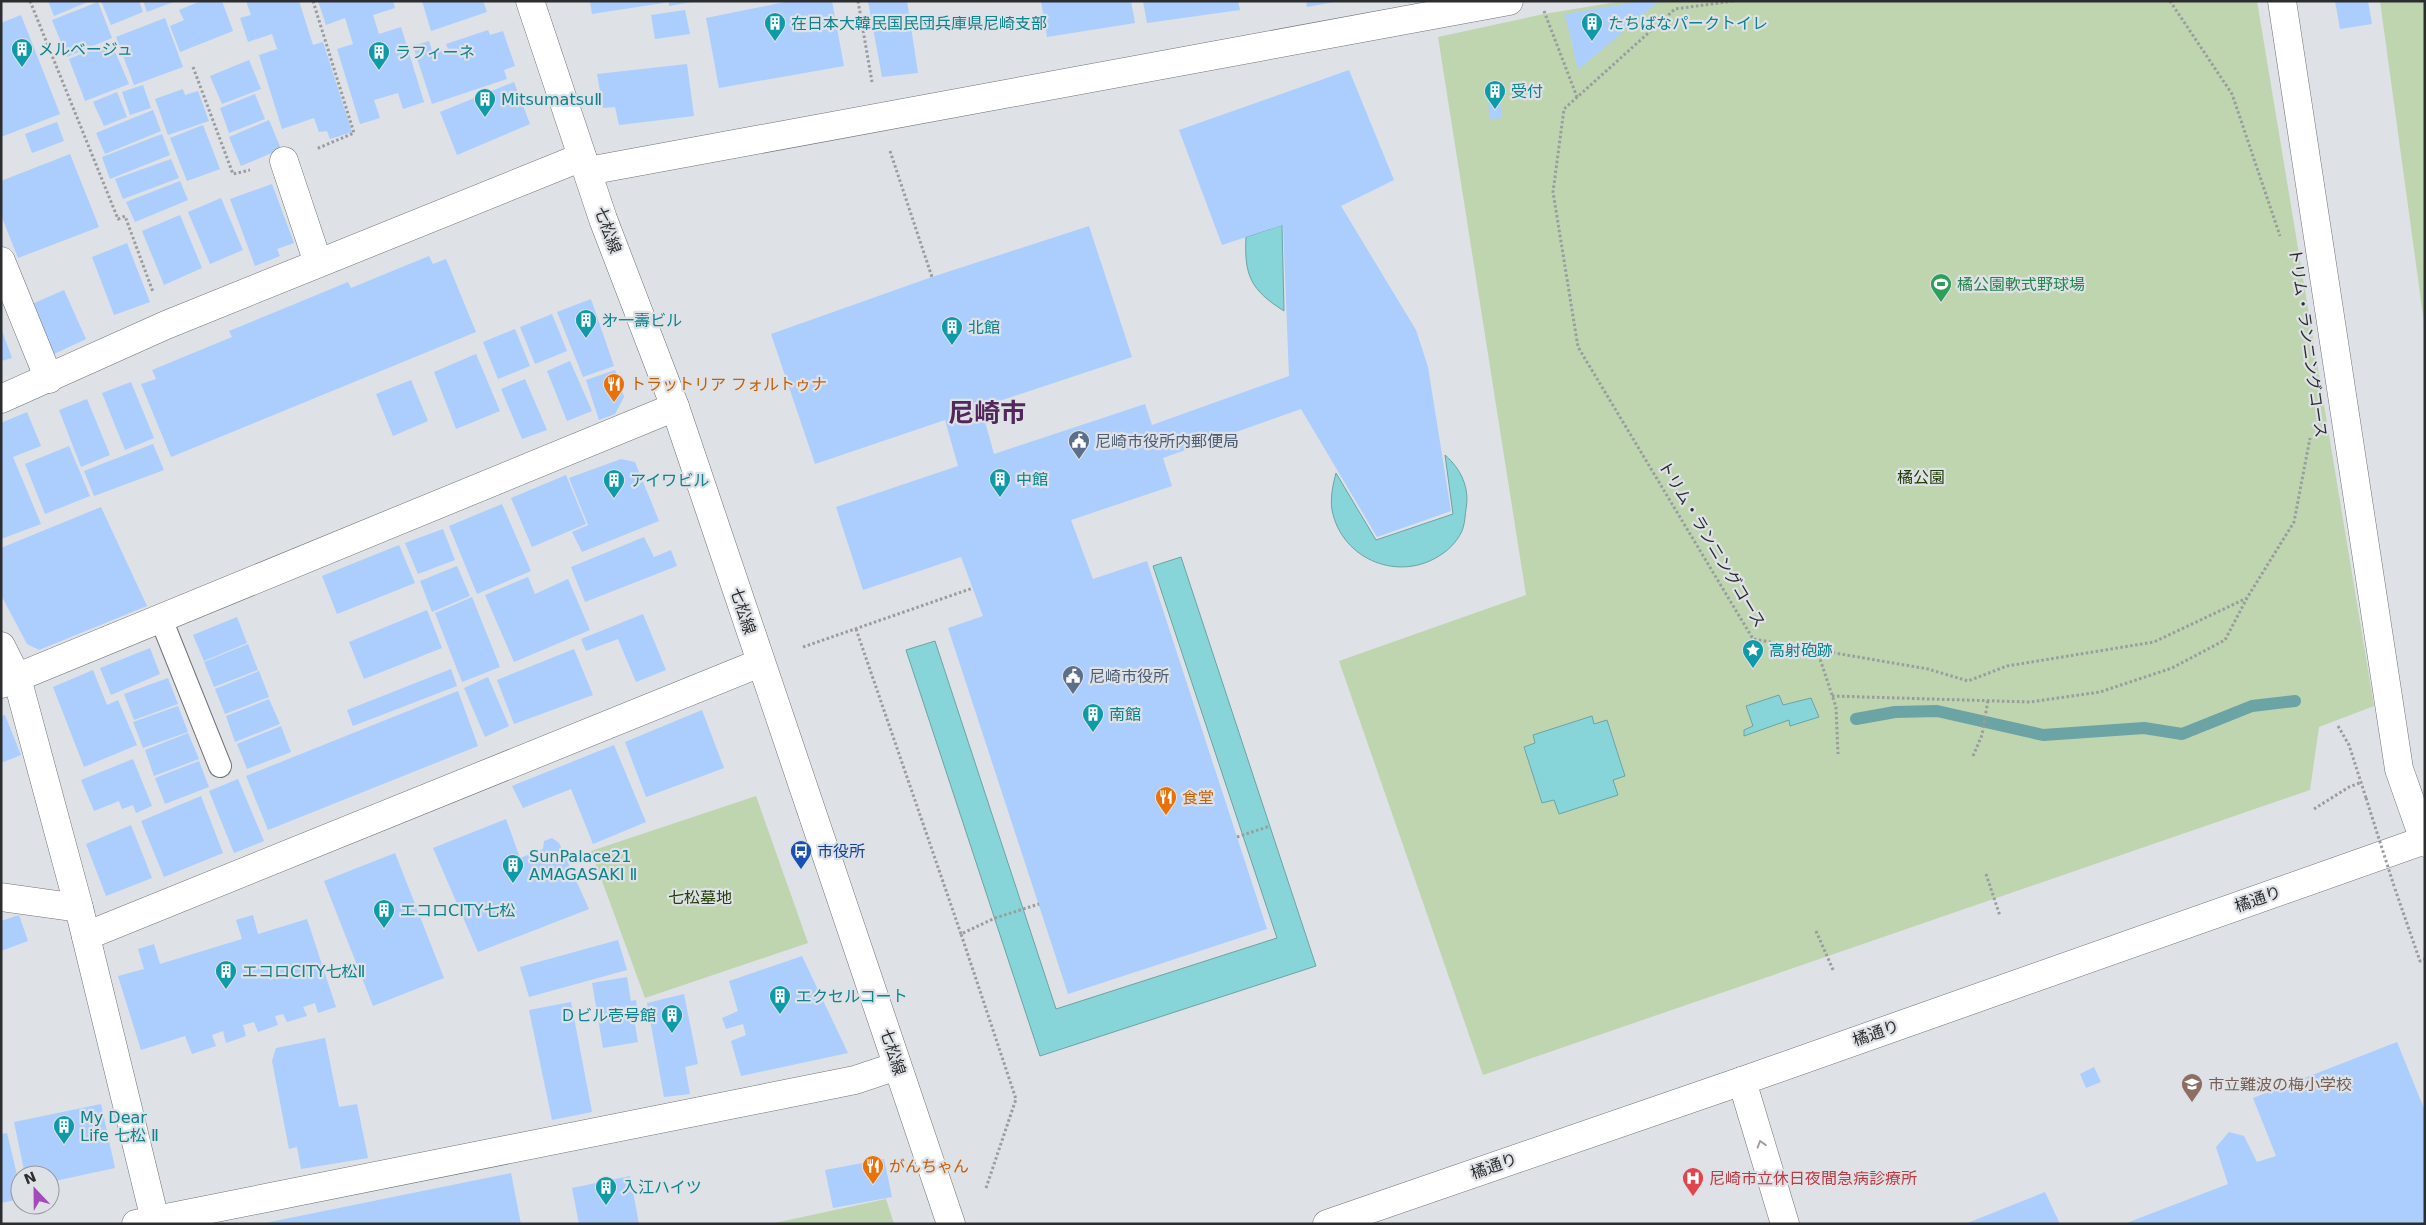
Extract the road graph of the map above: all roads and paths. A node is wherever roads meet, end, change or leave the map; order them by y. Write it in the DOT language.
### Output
graph roads {
  1 [pos="30,1"];
  2 [pos="312,1"];
  3 [pos="530,1"];
  4 [pos="858,1"];
  5 [pos="1509,1"];
  6 [pos="1733,1"];
  7 [pos="2170,1"];
  8 [pos="2282,1"];
  9 [pos="1543,8"];
  10 [pos="193,67"];
  11 [pos="1577,97"];
  12 [pos="878,117"];
  13 [pos="284,162"];
  14 [pos="585,164"];
  15 [pos="2282,243"];
  16 [pos="1,261"];
  17 [pos="318,263"];
  18 [pos="932,277"];
  19 [pos="166,325"];
  20 [pos="49,379"];
  21 [pos="1,399"];
  22 [pos="675,407"];
  23 [pos="2309,430"];
  24 [pos="973,588"];
  25 [pos="2246,598"];
  26 [pos="161,619"];
  27 [pos="856,629"];
  28 [pos="1,646"];
  29 [pos="803,647"];
  30 [pos="1817,650"];
  31 [pos="760,664"];
  32 [pos="9,681"];
  33 [pos="1832,696"];
  34 [pos="1988,700"];
  35 [pos="2338,726"];
  36 [pos="1838,754"];
  37 [pos="1973,756"];
  38 [pos="220,766"];
  39 [pos="2370,780"];
  40 [pos="2314,809"];
  41 [pos="1270,826"];
  42 [pos="1237,837"];
  43 [pos="2424,841"];
  44 [pos="1986,874"];
  45 [pos="1,897"];
  46 [pos="1039,904"];
  47 [pos="80,908"];
  48 [pos="2000,916"];
  49 [pos="1816,931"];
  50 [pos="961,934"];
  51 [pos="86,936"];
  52 [pos="2425,958"];
  53 [pos="1834,972"];
  54 [pos="898,1066"];
  55 [pos="1742,1081"];
  56 [pos="986,1188"];
  57 [pos="149,1222"];
  58 [pos="950,1224"];
  59 [pos="1327,1224"];
  60 [pos="1785,1224"];
  1 -- 19 [label="path"];
  2 -- 13 [label="path"];
  3 -- 14 [label="street, 七松線"];
  4 -- 12 [label="path"];
  5 -- 12 [label="street"];
  6 -- 11 [label="path, トリム・ランニングコース"];
  7 -- 15 [label="path, トリム・ランニングコース"];
  8 -- 43 [label="street"];
  9 -- 11 [label="path"];
  10 -- 13 [label="path"];
  11 -- 30 [label="path, トリム・ランニングコース"];
  12 -- 14 [label="street"];
  12 -- 18 [label="path"];
  13 -- 17 [label="street"];
  14 -- 17 [label="street"];
  14 -- 22 [label="street, 七松線"];
  16 -- 20 [label="street"];
  17 -- 19 [label="street"];
  19 -- 20 [label="street"];
  20 -- 21 [label="street"];
  22 -- 26 [label="street"];
  22 -- 31 [label="street, 七松線"];
  23 -- 25 [label="path, トリム・ランニングコース"];
  24 -- 27 [label="path"];
  25 -- 30 [label="path, トリム・ランニングコース"];
  25 -- 34 [label="path"];
  26 -- 32 [label="street"];
  26 -- 38 [label="lane"];
  27 -- 29 [label="path"];
  27 -- 50 [label="path"];
  28 -- 32 [label="street"];
  30 -- 33 [label="path"];
  31 -- 51 [label="street"];
  31 -- 54 [label="street, 七松線"];
  32 -- 47 [label="street"];
  33 -- 34 [label="path"];
  33 -- 36 [label="path"];
  34 -- 37 [label="path"];
  35 -- 52 [label="path, bridge"];
  39 -- 40 [label="path"];
  41 -- 42 [label="path"];
  43 -- 55 [label="street, 橘通り"];
  44 -- 48 [label="path"];
  45 -- 47 [label="street"];
  46 -- 50 [label="path"];
  47 -- 51 [label="street"];
  49 -- 53 [label="path"];
  50 -- 56 [label="path"];
  51 -- 57 [label="street"];
  54 -- 57 [label="street"];
  54 -- 58 [label="street, 七松線"];
  55 -- 59 [label="street, 橘通り"];
  60 -- 55 [label="street, one-way"];
}
